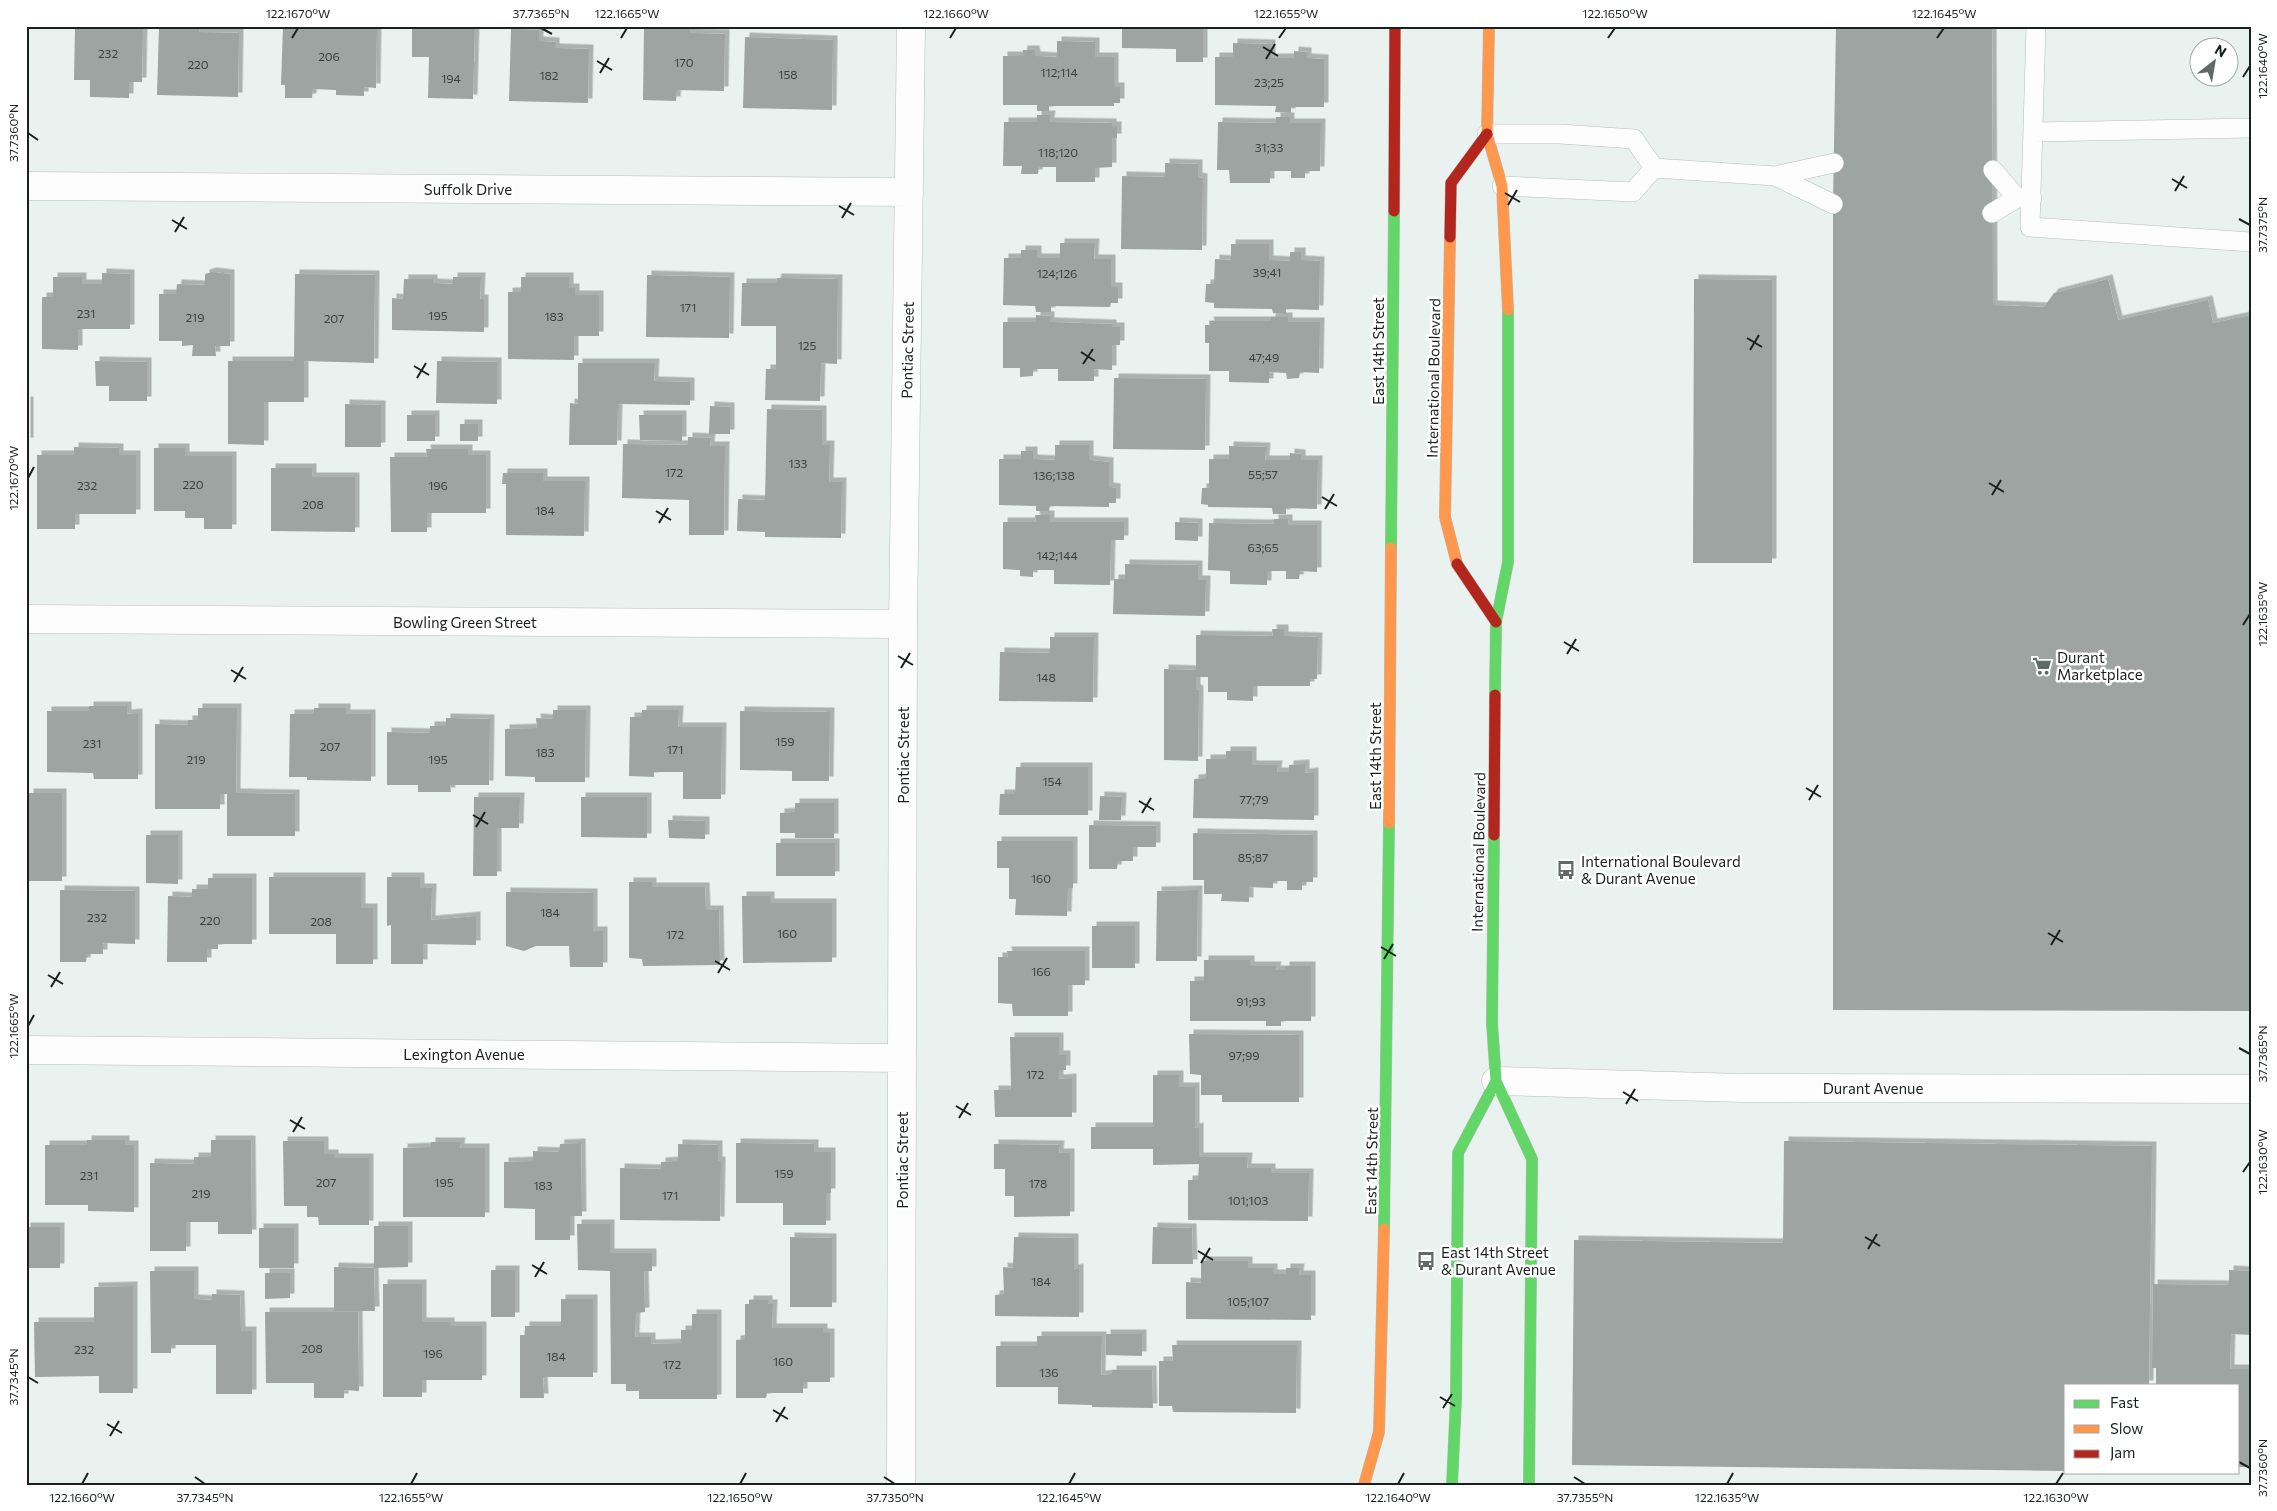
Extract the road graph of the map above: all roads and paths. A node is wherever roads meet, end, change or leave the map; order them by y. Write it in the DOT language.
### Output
graph roads {
  1 [pos="911,26"];
  2 [pos="1395,26"];
  3 [pos="1488,26"];
  4 [pos="2036,26"];
  5 [pos="2251,128"];
  6 [pos="2034,132"];
  7 [pos="1487,134"];
  8 [pos="1834,163"];
  9 [pos="1654,168"];
  10 [pos="1993,170"];
  11 [pos="1775,176"];
  12 [pos="26,186"];
  13 [pos="1502,186"];
  14 [pos="909,192"];
  15 [pos="2024,198"];
  16 [pos="1833,204"];
  17 [pos="1992,213"];
  18 [pos="2251,242"];
  19 [pos="26,619"];
  20 [pos="1496,622"];
  21 [pos="903,624"];
  22 [pos="26,1050"];
  23 [pos="902,1058"];
  24 [pos="1496,1081"];
  25 [pos="2251,1089"];
  26 [pos="901,1485"];
  27 [pos="1364,1485"];
  28 [pos="1452,1485"];
  29 [pos="1529,1485"];
  1 -- 14 [label="street, Pontiac Street"];
  2 -- 27 [label="main road, East 14th Street"];
  3 -- 7 [label="main road, International Boulevard"];
  4 -- 6 [label="lane"];
  5 -- 6 [label="lane"];
  6 -- 15 [label="lane"];
  7 -- 9 [label="lane"];
  7 -- 13 [label="main road, International Boulevard"];
  7 -- 20 [label="main road, International Boulevard"];
  8 -- 11 [label="lane"];
  9 -- 11 [label="lane"];
  9 -- 13 [label="lane"];
  10 -- 15 [label="lane"];
  11 -- 16 [label="lane"];
  12 -- 14 [label="street, Suffolk Drive"];
  13 -- 20 [label="main road, International Boulevard"];
  14 -- 21 [label="street, Pontiac Street"];
  15 -- 17 [label="lane"];
  15 -- 18 [label="lane"];
  19 -- 21 [label="street, Bowling Green Street"];
  20 -- 24 [label="main road, International Boulevard"];
  21 -- 23 [label="street, Pontiac Street"];
  22 -- 23 [label="street, Lexington Avenue"];
  23 -- 26 [label="street, Pontiac Street"];
  24 -- 25 [label="street, Durant Avenue"];
  24 -- 28 [label="main road"];
  24 -- 29 [label="main road"];
}
